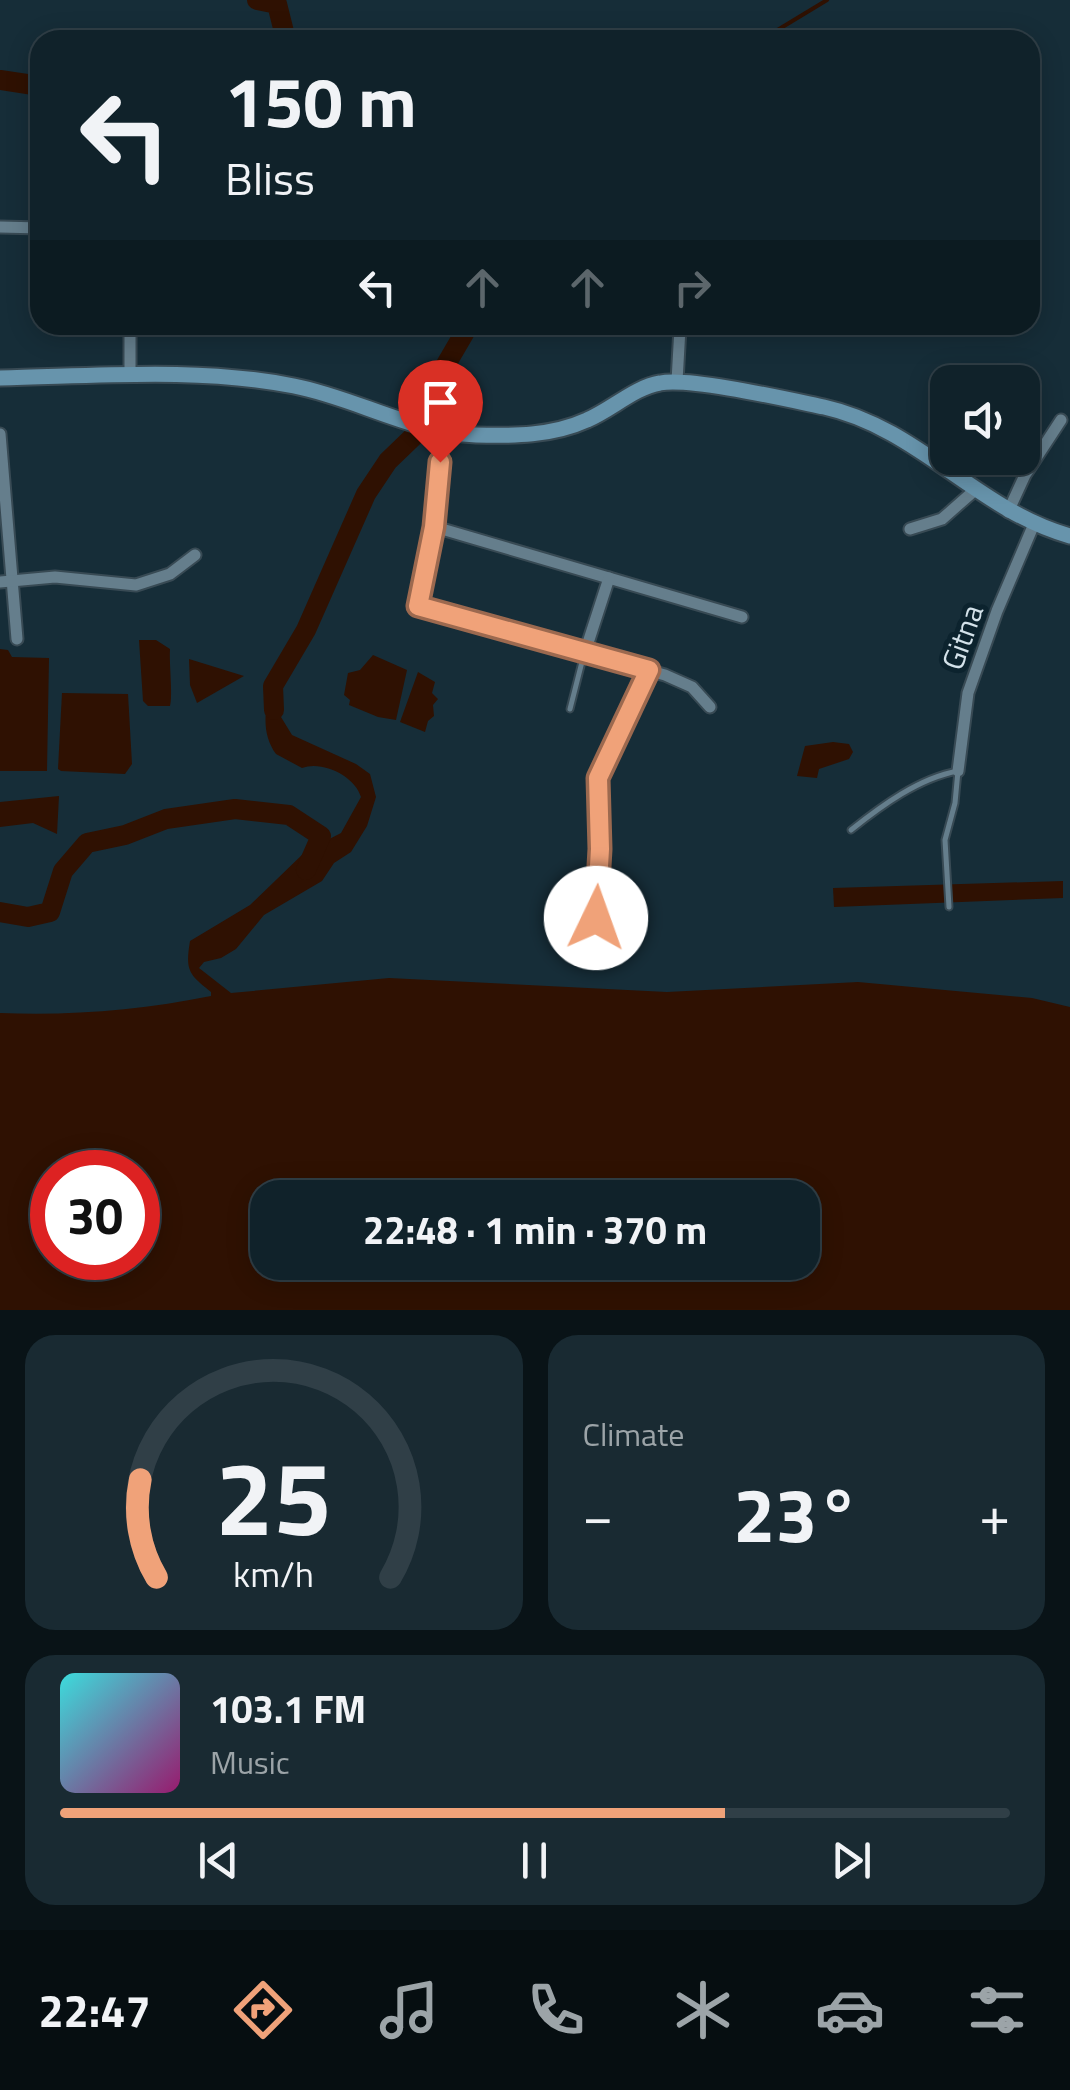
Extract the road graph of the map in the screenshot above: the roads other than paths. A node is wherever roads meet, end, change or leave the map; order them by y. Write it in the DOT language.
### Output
graph roads {
  1 [pos="0,227"];
  2 [pos="30,228"];
  3 [pos="130,335"];
  4 [pos="680,335"];
  5 [pos="130,375"];
  6 [pos="0,378"];
  7 [pos="677,382"];
  8 [pos="1060,420"];
  9 [pos="442,433"];
  10 [pos="0,434"];
  11 [pos="974,490"];
  12 [pos="1008,512"];
  13 [pos="1034,524"];
  14 [pos="434,527"];
  15 [pos="910,529"];
  16 [pos="1070,536"];
  17 [pos="195,554"];
  18 [pos="608,578"];
  19 [pos="6,581"];
  20 [pos="742,616"];
  21 [pos="17,639"];
  22 [pos="584,652"];
  23 [pos="649,670"];
  24 [pos="710,707"];
  25 [pos="570,709"];
  26 [pos="958,772"];
  27 [pos="851,830"];
  28 [pos="950,907"];
  29 [pos="596,918"];
  1 -- 2 [label="street"];
  3 -- 5 [label="street"];
  4 -- 7 [label="street"];
  5 -- 6 [label="main road"];
  5 -- 9 [label="main road"];
  7 -- 9 [label="main road"];
  7 -- 11 [label="main road"];
  8 -- 12 [label="street"];
  9 -- 14 [label="street"];
  10 -- 19 [label="street"];
  11 -- 12 [label="main road"];
  11 -- 15 [label="street"];
  12 -- 13 [label="main road"];
  13 -- 16 [label="main road"];
  13 -- 26 [label="street, Gitna"];
  14 -- 18 [label="street"];
  14 -- 22 [label="street"];
  17 -- 19 [label="street"];
  18 -- 20 [label="street"];
  18 -- 22 [label="street"];
  19 -- 21 [label="street"];
  22 -- 23 [label="street"];
  22 -- 25 [label="lane"];
  23 -- 24 [label="street"];
  23 -- 29 [label="street"];
  26 -- 27 [label="lane"];
  26 -- 28 [label="lane"];
}
